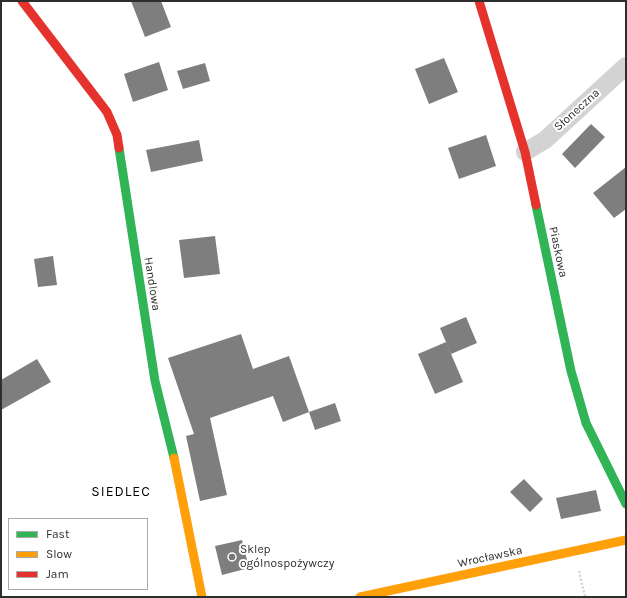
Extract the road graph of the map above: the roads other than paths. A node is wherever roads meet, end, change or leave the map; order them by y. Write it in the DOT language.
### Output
graph roads {
  1 [pos="22,1"];
  2 [pos="479,1"];
  3 [pos="626,66"];
  4 [pos="525,152"];
  5 [pos="626,504"];
  6 [pos="626,540"];
  7 [pos="202,597"];
  8 [pos="360,597"];
  1 -- 7 [label="street, Handlowa"];
  2 -- 4 [label="street, Piaskowa"];
  3 -- 4 [label="street, Słoneczna"];
  4 -- 5 [label="street, Piaskowa"];
  6 -- 8 [label="street, Wrocławska"];
}
